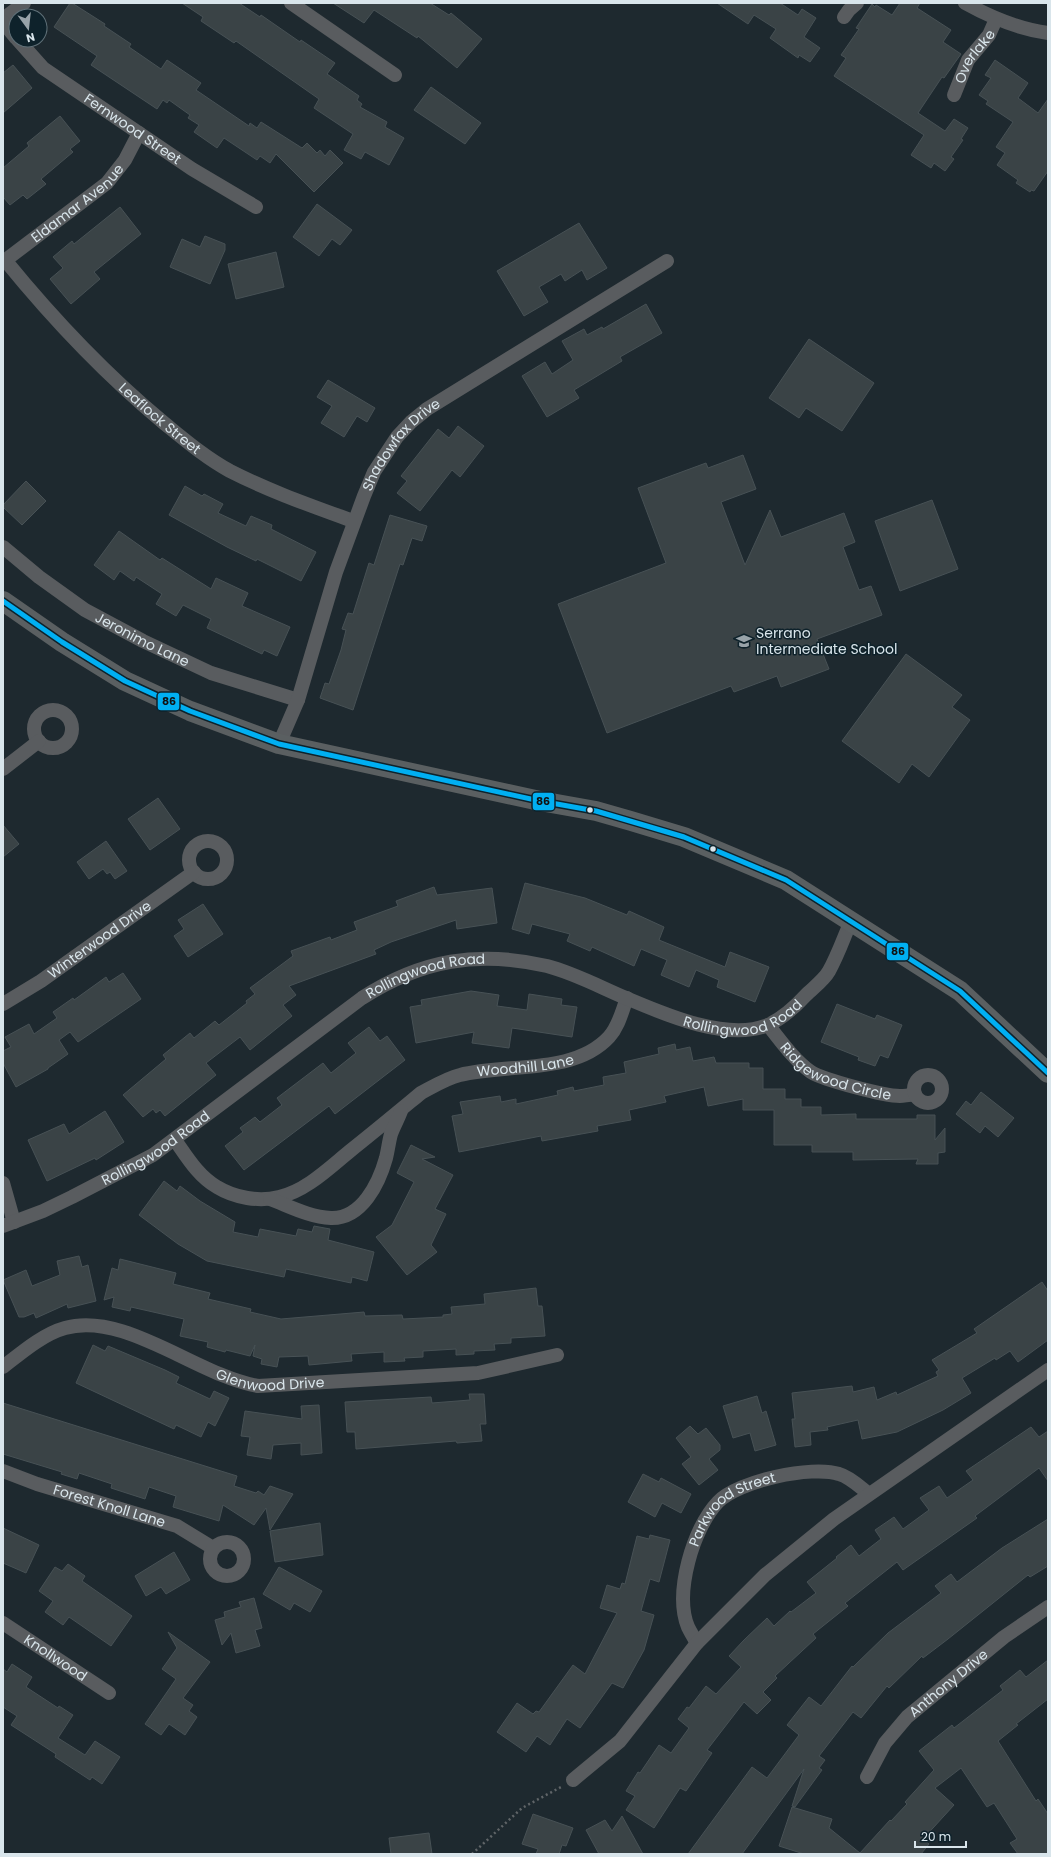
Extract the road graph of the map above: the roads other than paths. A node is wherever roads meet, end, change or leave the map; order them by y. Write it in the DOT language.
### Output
graph roads {
  1 [pos="24,3"];
  2 [pos="291,3"];
  3 [pos="858,3"];
  4 [pos="965,3"];
  5 [pos="844,17"];
  6 [pos="996,19"];
  7 [pos="3,21"];
  8 [pos="1048,33"];
  9 [pos="25,48"];
  10 [pos="395,75"];
  11 [pos="954,95"];
  12 [pos="139,132"];
  13 [pos="256,206"];
  14 [pos="4,261"];
  15 [pos="667,261"];
  16 [pos="353,521"];
  17 [pos="3,547"];
  18 [pos="3,601"];
  19 [pos="298,700"];
  20 [pos="39,741"];
  21 [pos="279,744"];
  22 [pos="3,768"];
  23 [pos="194,872"];
  24 [pos="851,921"];
  25 [pos="627,998"];
  26 [pos="3,1004"];
  27 [pos="768,1025"];
  28 [pos="1048,1073"];
  29 [pos="915,1094"];
  30 [pos="402,1109"];
  31 [pos="175,1140"];
  32 [pos="3,1184"];
  33 [pos="270,1199"];
  34 [pos="9,1224"];
  35 [pos="558,1355"];
  36 [pos="3,1367"];
  37 [pos="1048,1370"];
  38 [pos="3,1471"];
  39 [pos="869,1494"];
  40 [pos="213,1548"];
  41 [pos="1048,1607"];
  42 [pos="3,1623"];
  43 [pos="697,1643"];
  44 [pos="109,1693"];
  45 [pos="867,1776"];
  46 [pos="573,1780"];
  1 -- 7 [label="street"];
  2 -- 10 [label="street"];
  3 -- 5 [label="street"];
  4 -- 6 [label="street, Overlake"];
  6 -- 8 [label="street, Overlake"];
  6 -- 11 [label="street, Overlake"];
  9 -- 12 [label="street, Fernwood Street"];
  12 -- 13 [label="street, Fernwood Street"];
  12 -- 14 [label="street, Eldamar Avenue"];
  14 -- 16 [label="street, Leaflock Street"];
  15 -- 16 [label="street, Shadowfax Drive"];
  16 -- 19 [label="street, Shadowfax Drive"];
  17 -- 19 [label="street, Jeronimo Lane"];
  18 -- 21 [label="main road"];
  19 -- 21 [label="street, Shadowfax Drive"];
  20 -- 22 [label="street"];
  21 -- 24 [label="main road"];
  23 -- 26 [label="street, Winterwood Drive"];
  24 -- 27 [label="street, Rollingwood Road"];
  24 -- 28 [label="main road"];
  25 -- 27 [label="street, Rollingwood Road"];
  25 -- 30 [label="street, Woodhill Lane"];
  25 -- 31 [label="street, Rollingwood Road"];
  27 -- 29 [label="street, Ridgewood Circle"];
  30 -- 33 [label="street, Woodhill Lane"];
  30 -- 33 [label="street, Woodhill Lane"];
  31 -- 33 [label="street, Woodhill Lane"];
  31 -- 34 [label="street, Rollingwood Road"];
  32 -- 34 [label="street"];
  35 -- 36 [label="street, Glenwood Drive"];
  37 -- 39 [label="street"];
  38 -- 40 [label="street, Forest Knoll Lane"];
  39 -- 43 [label="street"];
  39 -- 43 [label="street, Parkwood Street"];
  41 -- 45 [label="street, Anthony Drive"];
  42 -- 44 [label="street, Knollwood"];
  43 -- 46 [label="street"];
}
